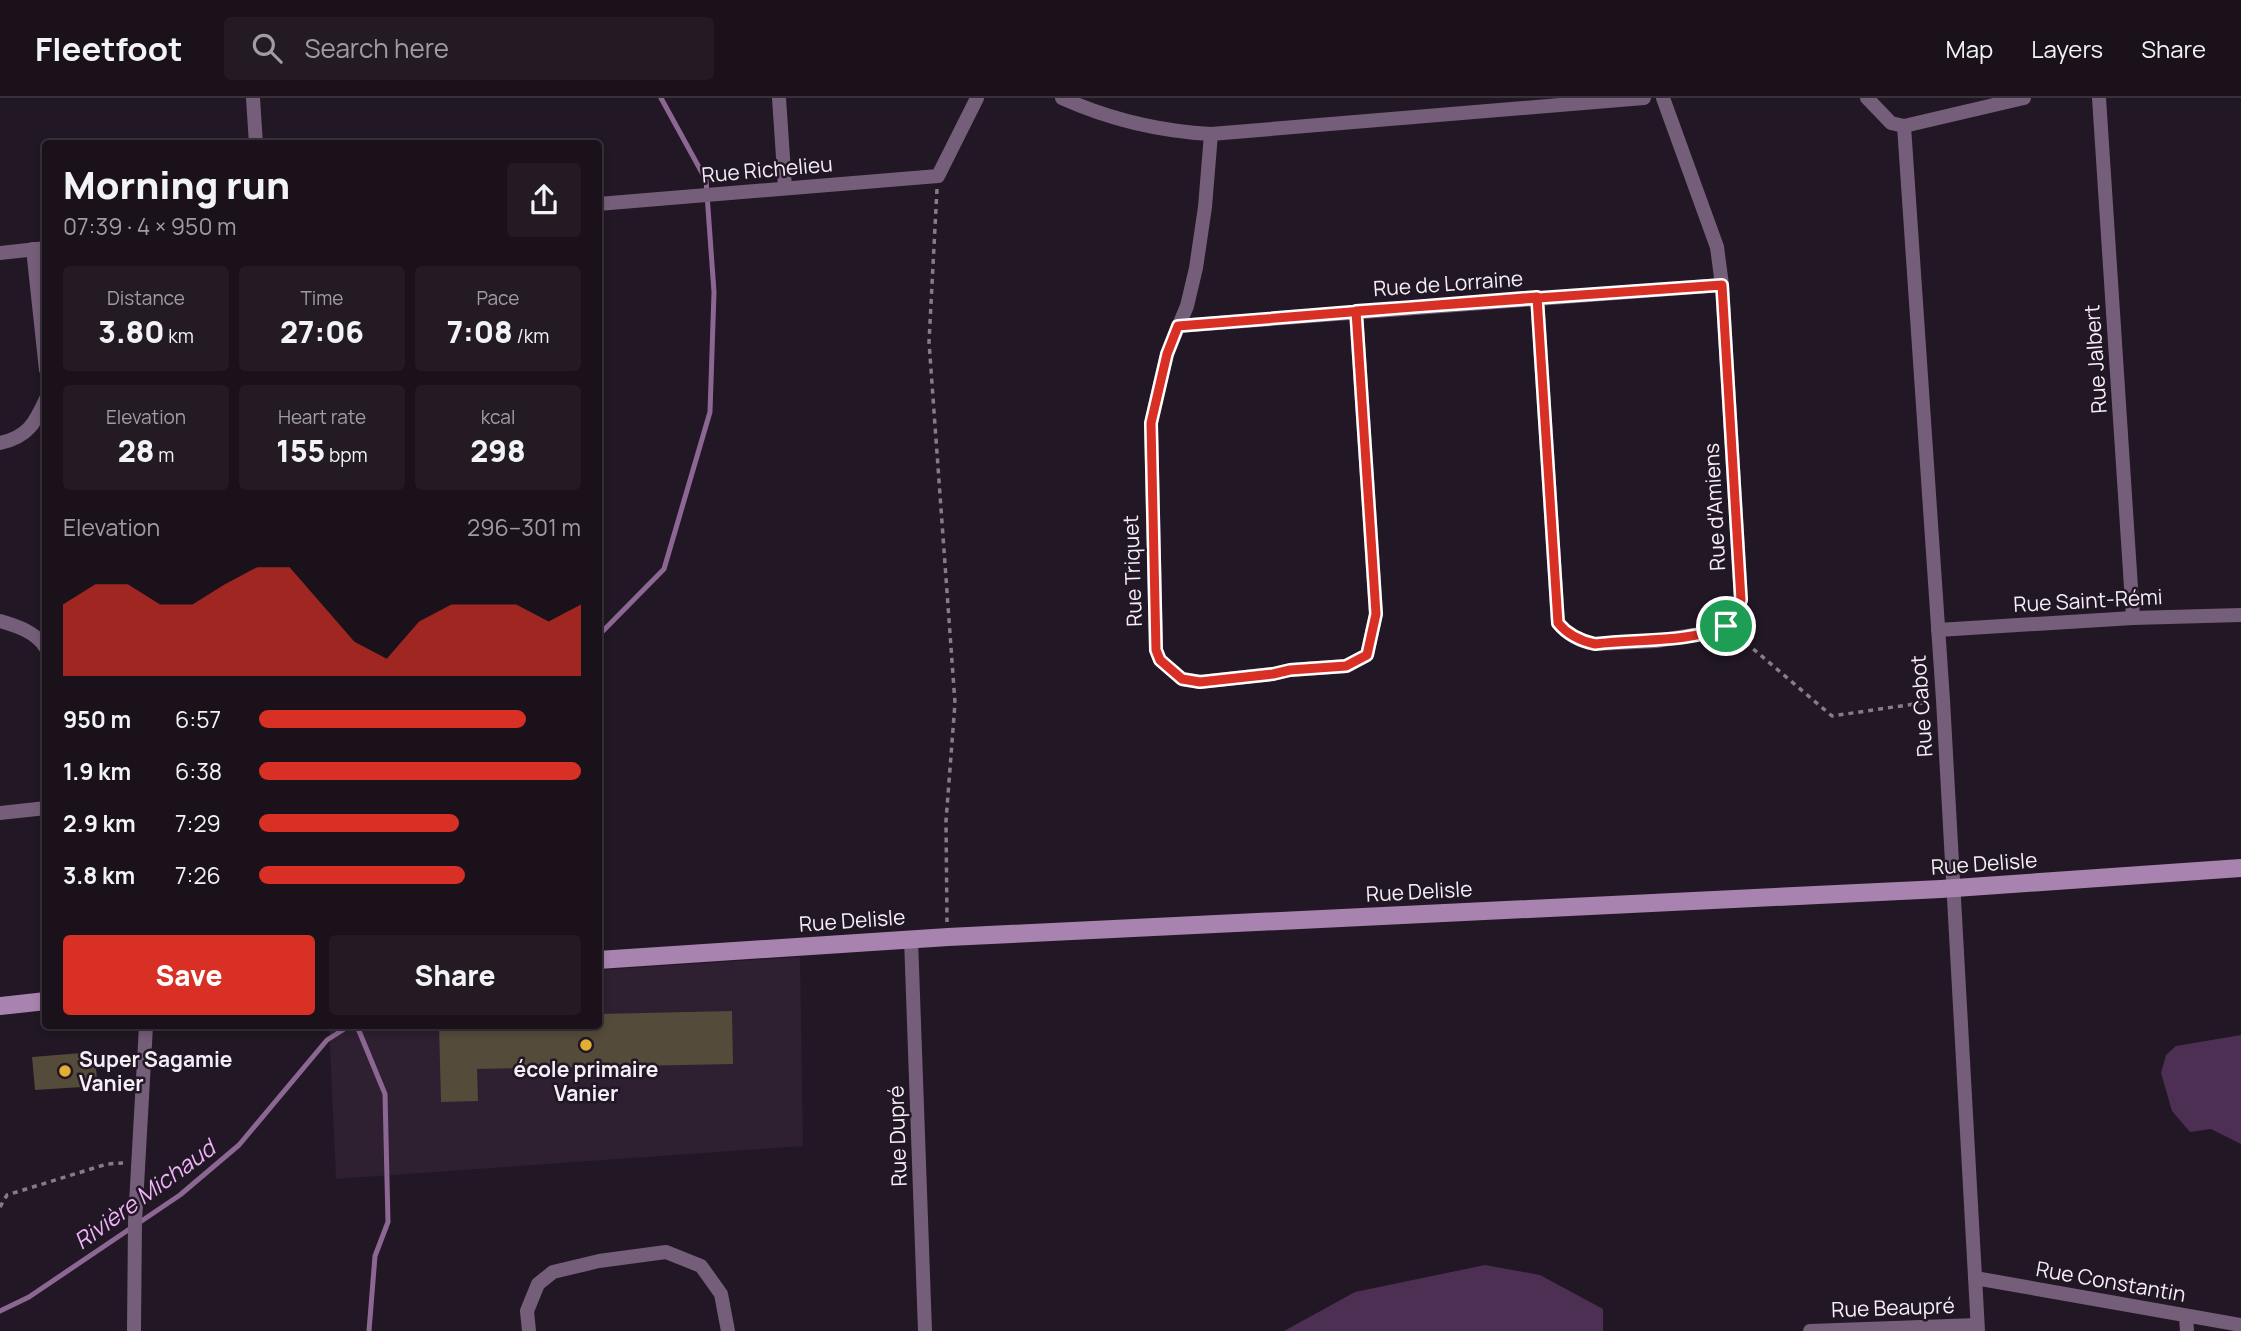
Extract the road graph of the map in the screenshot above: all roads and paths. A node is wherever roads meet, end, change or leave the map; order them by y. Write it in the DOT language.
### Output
graph roads {
  1 [pos="253,98"];
  2 [pos="779,98"];
  3 [pos="977,98"];
  4 [pos="1062,98"];
  5 [pos="1644,98"];
  6 [pos="1663,98"];
  7 [pos="1867,98"];
  8 [pos="2024,98"];
  9 [pos="2099,98"];
  10 [pos="1511,104"];
  11 [pos="1471,105"];
  12 [pos="1904,126"];
  13 [pos="1211,134"];
  14 [pos="256,140"];
  15 [pos="938,176"];
  16 [pos="785,187"];
  17 [pos="602,204"];
  18 [pos="39,249"];
  19 [pos="0,253"];
  20 [pos="1722,285"];
  21 [pos="1537,297"];
  22 [pos="42,301"];
  23 [pos="1356,311"];
  24 [pos="1178,326"];
  25 [pos="42,407"];
  26 [pos="0,443"];
  27 [pos="2241,615"];
  28 [pos="2133,618"];
  29 [pos="0,621"];
  30 [pos="1726,626"];
  31 [pos="1937,630"];
  32 [pos="42,642"];
  33 [pos="1943,700"];
  34 [pos="42,808"];
  35 [pos="0,813"];
  36 [pos="2241,868"];
  37 [pos="1952,888"];
  38 [pos="948,937"];
  39 [pos="911,939"];
  40 [pos="602,960"];
  41 [pos="42,1001"];
  42 [pos="0,1006"];
  43 [pos="146,1029"];
  44 [pos="137,1163"];
  45 [pos="7,1195"];
  46 [pos="0,1196"];
  47 [pos="0,1207"];
  48 [pos="1975,1278"];
  49 [pos="2186,1324"];
  50 [pos="2241,1325"];
  51 [pos="1977,1328"];
  52 [pos="134,1331"];
  53 [pos="529,1331"];
  54 [pos="728,1331"];
  55 [pos="925,1331"];
  56 [pos="1810,1331"];
  1 -- 14 [label="street"];
  2 -- 16 [label="street"];
  3 -- 15 [label="street"];
  4 -- 13 [label="street"];
  5 -- 10 [label="street"];
  6 -- 20 [label="street, Rue d'Amiens"];
  7 -- 12 [label="street"];
  8 -- 12 [label="street"];
  9 -- 28 [label="street, Rue Jalbert"];
  10 -- 11 [label="street"];
  11 -- 13 [label="street"];
  12 -- 31 [label="street, Rue Cabot"];
  13 -- 24 [label="street, Rue Triquet"];
  15 -- 16 [label="street, Rue Richelieu"];
  15 -- 38 [label="path"];
  16 -- 17 [label="street, Rue Richelieu"];
  18 -- 19 [label="street"];
  18 -- 22 [label="street"];
  20 -- 21 [label="street, Rue de Lorraine"];
  20 -- 30 [label="street, Rue d'Amiens"];
  21 -- 23 [label="street, Rue de Lorraine"];
  21 -- 30 [label="street"];
  23 -- 24 [label="street, Rue de Lorraine"];
  23 -- 24 [label="street, Rue Triquet"];
  25 -- 26 [label="street"];
  27 -- 28 [label="street, Rue Saint-Rémi"];
  28 -- 31 [label="street, Rue Saint-Rémi"];
  29 -- 32 [label="street"];
  30 -- 33 [label="path"];
  31 -- 33 [label="street, Rue Cabot"];
  33 -- 37 [label="street, Rue Cabot"];
  34 -- 35 [label="street"];
  36 -- 37 [label="street, Rue Delisle"];
  37 -- 38 [label="street, Rue Delisle"];
  37 -- 48 [label="street, Rue Cabot"];
  38 -- 39 [label="street, Rue Delisle"];
  39 -- 40 [label="street, Rue Delisle"];
  39 -- 55 [label="street, Rue Dupré"];
  41 -- 42 [label="street"];
  43 -- 44 [label="street"];
  44 -- 45 [label="path"];
  44 -- 52 [label="street"];
  45 -- 46 [label="path"];
  45 -- 47 [label="path"];
  48 -- 49 [label="street, Rue Constantin"];
  48 -- 51 [label="street, Rue Cabot"];
  49 -- 50 [label="street, Rue Constantin"];
  51 -- 56 [label="street, Rue Beaupré"];
  53 -- 54 [label="street"];
}
